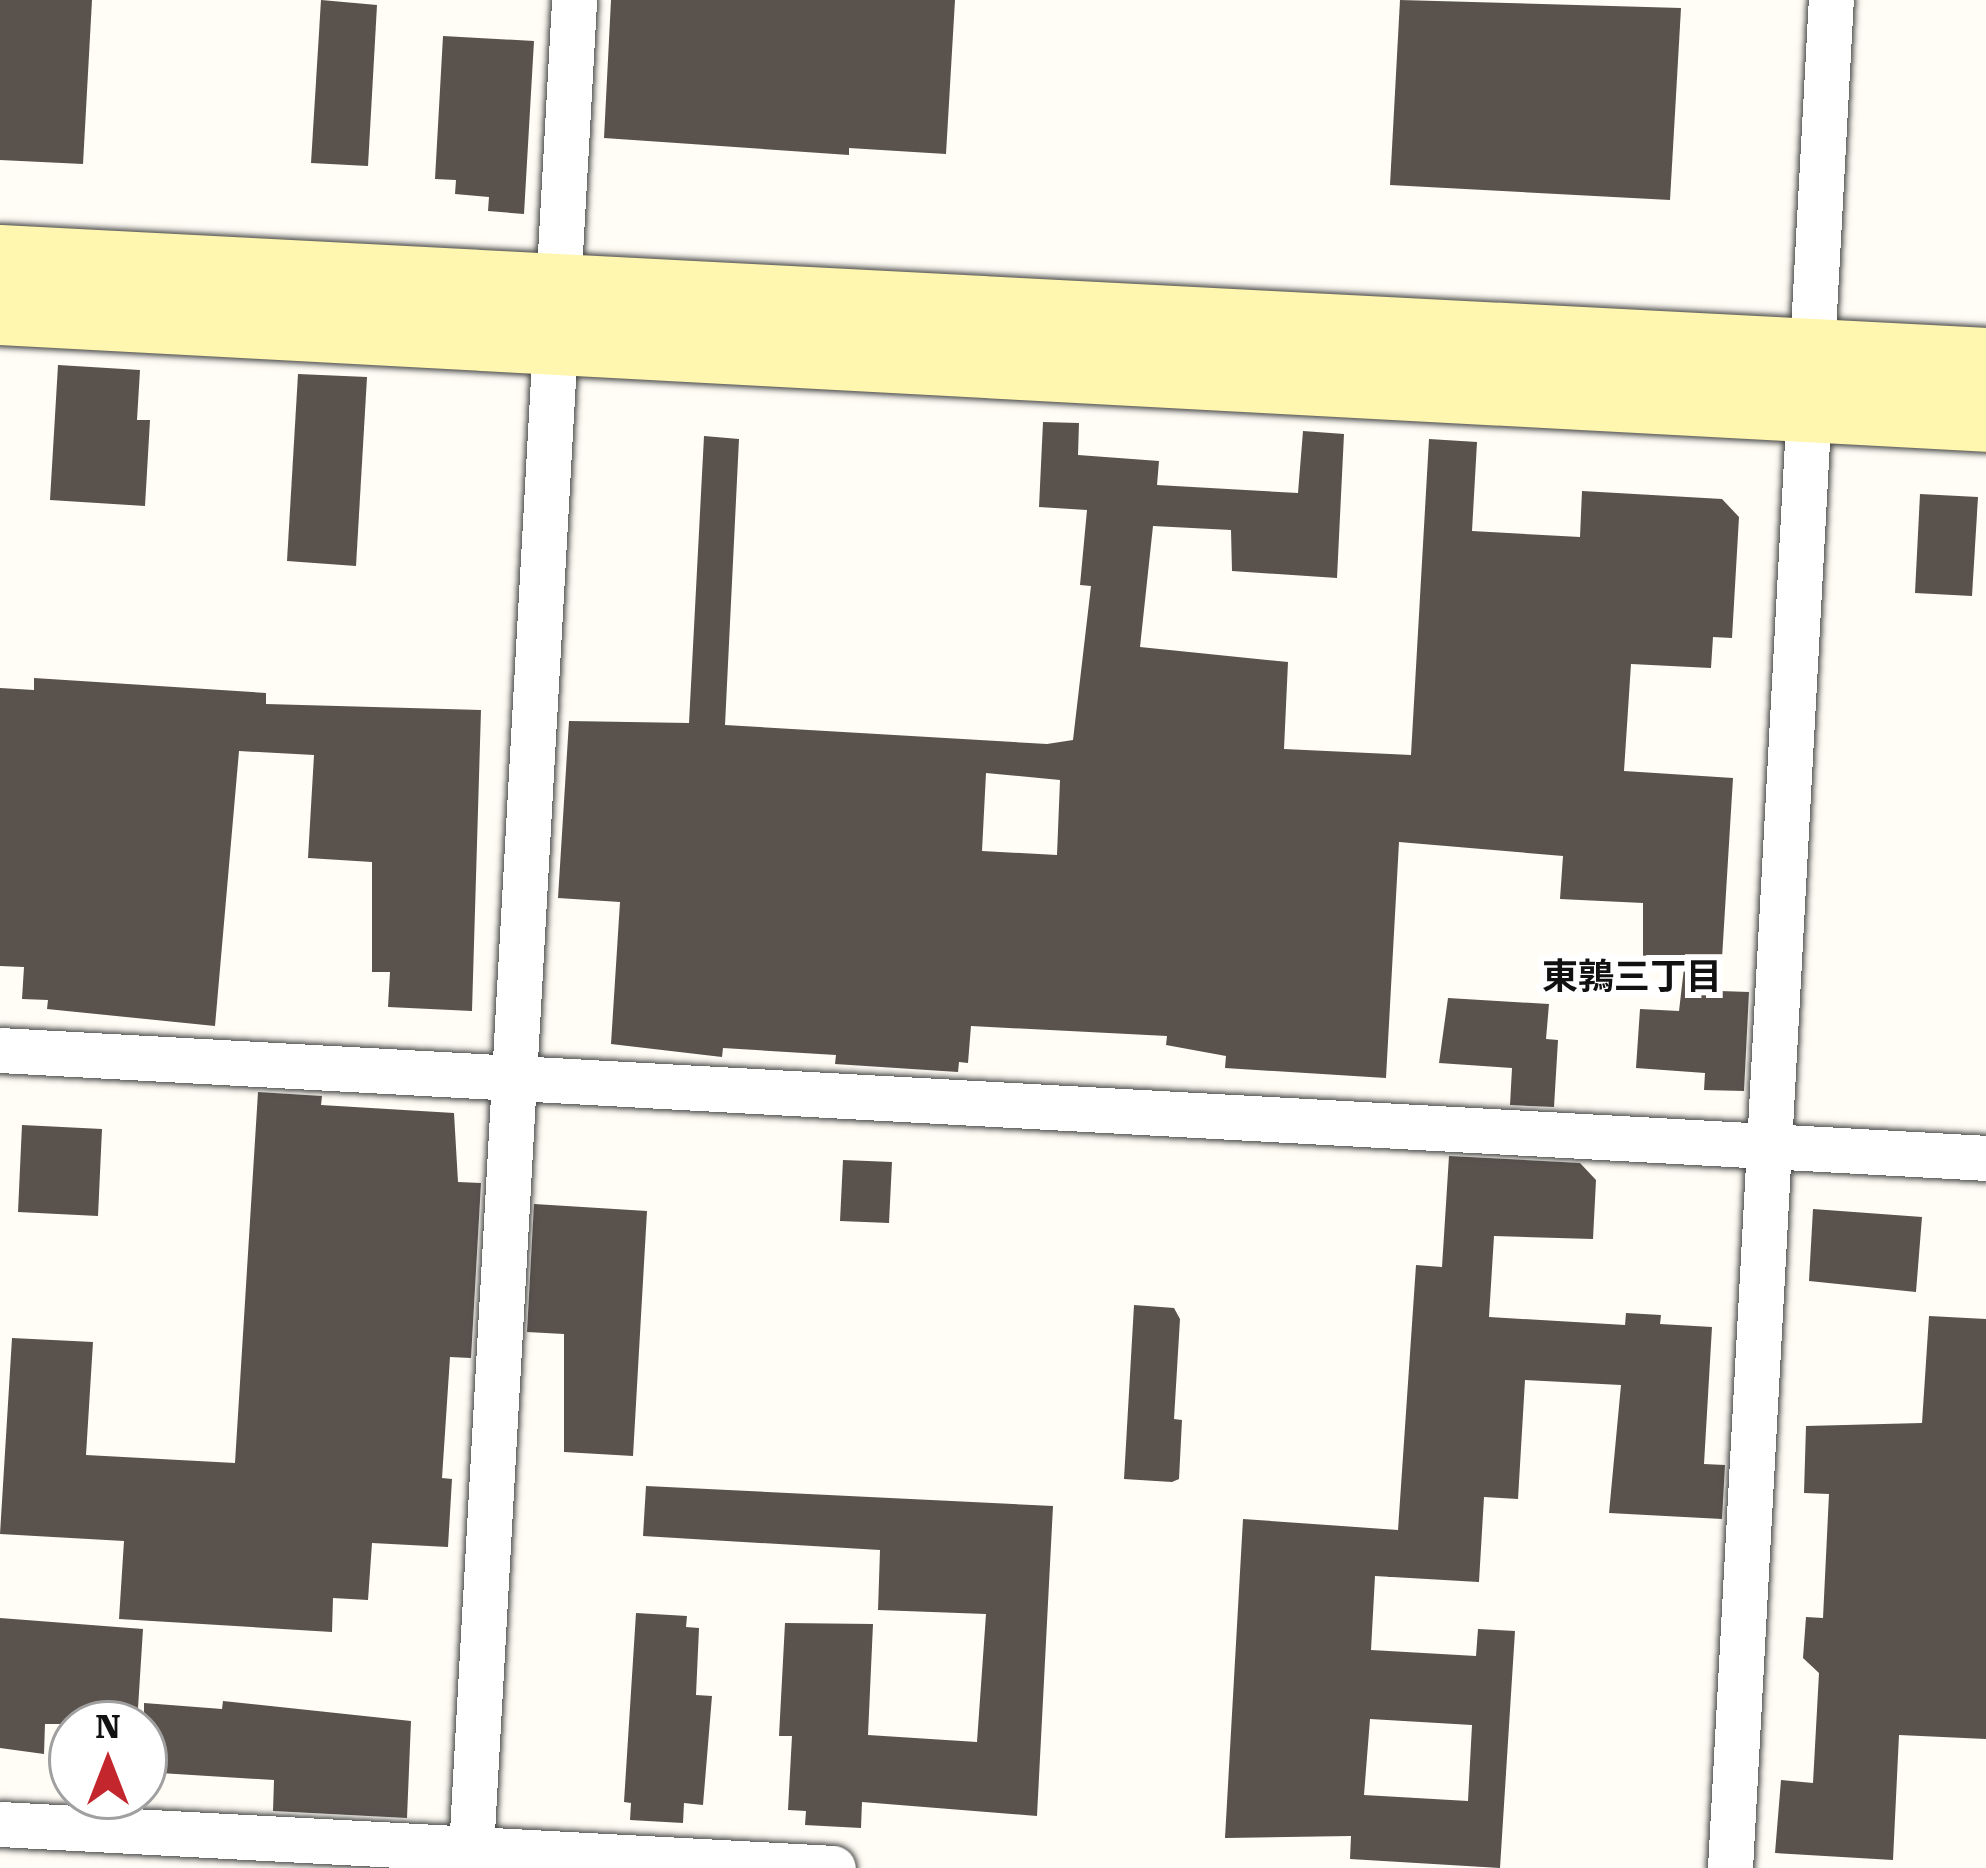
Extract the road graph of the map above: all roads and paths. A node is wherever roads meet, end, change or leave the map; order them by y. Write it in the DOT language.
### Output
graph roads {
  1 [pos="574,0"];
  2 [pos="1831,0"];
  3 [pos="0,256"];
  4 [pos="0,313"];
  5 [pos="556,313"];
  6 [pos="1812,347"];
  7 [pos="1986,359"];
  8 [pos="1812,409"];
  9 [pos="1986,420"];
  10 [pos="0,1051"];
  11 [pos="514,1074"];
  12 [pos="1772,1145"];
  13 [pos="1986,1158"];
  14 [pos="0,1824"];
  15 [pos="471,1858"];
  16 [pos="833,1868"];
  17 [pos="1730,1868"];
  1 -- 5 [label="street"];
  2 -- 6 [label="street"];
  3 -- 5 [label="street"];
  4 -- 5 [label="street"];
  5 -- 6 [label="street"];
  5 -- 8 [label="street"];
  5 -- 11 [label="street"];
  6 -- 7 [label="street"];
  6 -- 8 [label="street"];
  8 -- 9 [label="street"];
  8 -- 12 [label="street"];
  10 -- 11 [label="street"];
  11 -- 12 [label="street"];
  11 -- 15 [label="street"];
  12 -- 13 [label="street"];
  12 -- 17 [label="street"];
  14 -- 15 [label="street"];
  15 -- 16 [label="street"];
}
